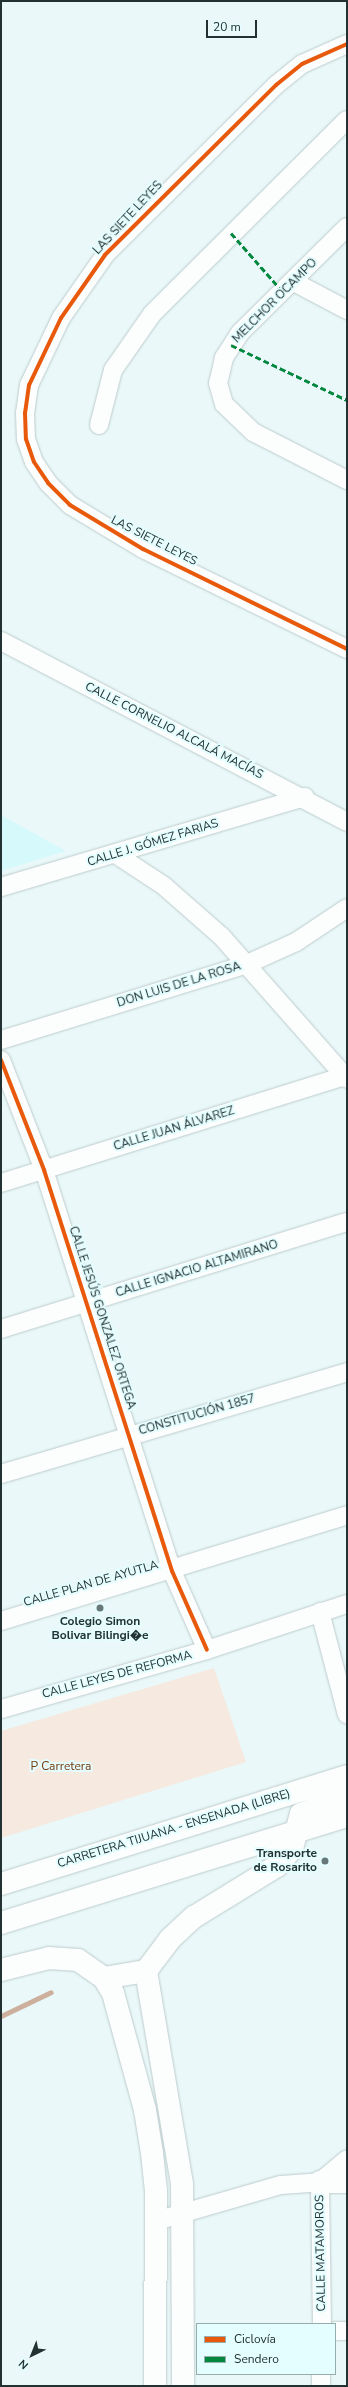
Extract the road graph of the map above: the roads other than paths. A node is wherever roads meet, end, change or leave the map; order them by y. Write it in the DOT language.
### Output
graph roads {
  1 [pos="347,43"];
  2 [pos="347,120"];
  3 [pos="347,228"];
  4 [pos="294,282"];
  5 [pos="347,310"];
  6 [pos="98,425"];
  7 [pos="347,480"];
  8 [pos="1,641"];
  9 [pos="347,649"];
  10 [pos="304,797"];
  11 [pos="347,822"];
  12 [pos="117,855"];
  13 [pos="1,887"];
  14 [pos="347,908"];
  15 [pos="244,965"];
  16 [pos="1,1040"];
  17 [pos="1,1060"];
  18 [pos="346,1077"];
  19 [pos="44,1170"];
  20 [pos="1,1183"];
  21 [pos="347,1222"];
  22 [pos="84,1304"];
  23 [pos="1,1329"];
  24 [pos="347,1372"];
  25 [pos="130,1434"];
  26 [pos="1,1474"];
  27 [pos="347,1515"];
  28 [pos="172,1571"];
  29 [pos="347,1604"];
  30 [pos="320,1612"];
  31 [pos="1,1621"];
  32 [pos="207,1650"];
  33 [pos="1,1709"];
  34 [pos="347,1715"];
  35 [pos="347,1776"];
  36 [pos="347,1796"];
  37 [pos="347,1816"];
  38 [pos="298,1830"];
  39 [pos="1,1884"];
  40 [pos="1,1923"];
  41 [pos="1,1970"];
  42 [pos="146,1971"];
  43 [pos="104,1978"];
  44 [pos="347,2158"];
  45 [pos="320,2182"];
  46 [pos="347,2182"];
  47 [pos="184,2212"];
  48 [pos="156,2221"];
  49 [pos="322,2323"];
  50 [pos="336,2331"];
  51 [pos="347,2331"];
  52 [pos="321,2375"];
  53 [pos="155,2386"];
  54 [pos="183,2386"];
  55 [pos="321,2386"];
  1 -- 9 [label="street, LAS SIETE LEYES"];
  2 -- 6 [label="street"];
  3 -- 4 [label="street, MELCHOR OCAMPO"];
  4 -- 5 [label="street"];
  4 -- 7 [label="street, MELCHOR OCAMPO"];
  8 -- 10 [label="street, CALLE CORNELIO ALCALÁ MACÍAS"];
  10 -- 11 [label="street, CALLE CORNELIO ALCALÁ MACÍAS"];
  10 -- 12 [label="street, CALLE J. GÓMEZ FARIAS"];
  12 -- 13 [label="street, CALLE J. GÓMEZ FARIAS"];
  12 -- 15 [label="street"];
  14 -- 15 [label="street, DON LUIS DE LA ROSA"];
  15 -- 16 [label="street, DON LUIS DE LA ROSA"];
  15 -- 18 [label="street"];
  17 -- 19 [label="street, CALLE JESÚS GONZALEZ ORTEGA"];
  18 -- 19 [label="street, CALLE JUAN ÁLVAREZ"];
  19 -- 20 [label="street, CALLE JUAN ÁLVAREZ"];
  19 -- 22 [label="street, CALLE JESÚS GONZALEZ ORTEGA"];
  21 -- 22 [label="street, CALLE IGNACIO ALTAMIRANO"];
  22 -- 23 [label="street, CALLE IGNACIO ALTAMIRANO"];
  22 -- 25 [label="street, CALLE JESÚS GONZALEZ ORTEGA"];
  24 -- 25 [label="street, CONSTITUCIÓN 1857"];
  25 -- 26 [label="street, CONSTITUCIÓN 1857"];
  25 -- 28 [label="street, CALLE JESÚS GONZALEZ ORTEGA"];
  27 -- 28 [label="street, CALLE PLAN DE AYUTLA"];
  28 -- 31 [label="street, CALLE PLAN DE AYUTLA"];
  28 -- 32 [label="street, CALLE JESÚS GONZALEZ ORTEGA"];
  29 -- 30 [label="street, CALLE LEYES DE REFORMA"];
  30 -- 32 [label="street, CALLE LEYES DE REFORMA"];
  30 -- 34 [label="street"];
  32 -- 33 [label="street, CALLE LEYES DE REFORMA"];
  35 -- 39 [label="main road, CARRETERA TIJUANA - ENSENADA (LIBRE)"];
  36 -- 38 [label="main road"];
  37 -- 38 [label="main road"];
  38 -- 40 [label="main road"];
  38 -- 42 [label="main road"];
  41 -- 43 [label="main road"];
  42 -- 43 [label="main road"];
  42 -- 47 [label="main road"];
  43 -- 48 [label="main road"];
  44 -- 45 [label="street"];
  45 -- 46 [label="main road"];
  45 -- 47 [label="street"];
  45 -- 49 [label="street, CALLE MATAMOROS"];
  47 -- 48 [label="street"];
  47 -- 54 [label="main road"];
  48 -- 53 [label="main road"];
  50 -- 51 [label="street"];
  52 -- 55 [label="street"];
}
